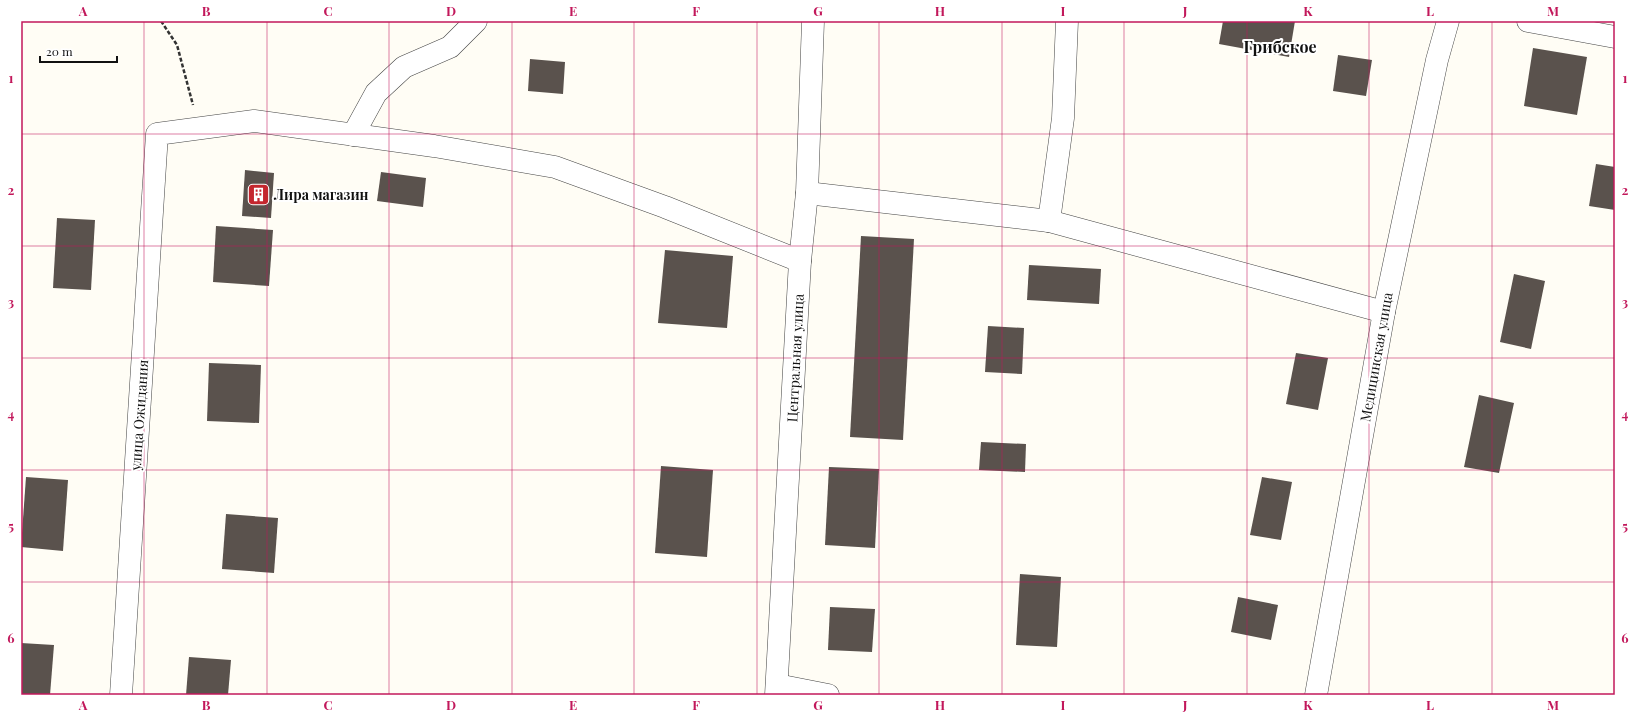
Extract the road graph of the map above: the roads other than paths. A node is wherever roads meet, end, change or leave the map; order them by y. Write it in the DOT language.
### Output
graph roads {
  1 [pos="476,21"];
  2 [pos="813,21"];
  3 [pos="1067,21"];
  4 [pos="1448,21"];
  5 [pos="1528,21"];
  6 [pos="1615,37"];
  7 [pos="353,135"];
  8 [pos="807,193"];
  9 [pos="1049,221"];
  10 [pos="800,261"];
  11 [pos="1384,312"];
  12 [pos="776,690"];
  13 [pos="121,695"];
  14 [pos="828,695"];
  15 [pos="1316,695"];
  1 -- 7 [label="street"];
  2 -- 8 [label="street, Центральная улица"];
  3 -- 9 [label="street"];
  4 -- 11 [label="street, Медицинская улица"];
  5 -- 6 [label="street"];
  7 -- 10 [label="street"];
  7 -- 13 [label="street, улица Ожидания"];
  8 -- 9 [label="street"];
  8 -- 10 [label="street, Центральная улица"];
  9 -- 11 [label="street"];
  10 -- 12 [label="street, Центральная улица"];
  11 -- 15 [label="street, Медицинская улица"];
  12 -- 14 [label="street"];
}
